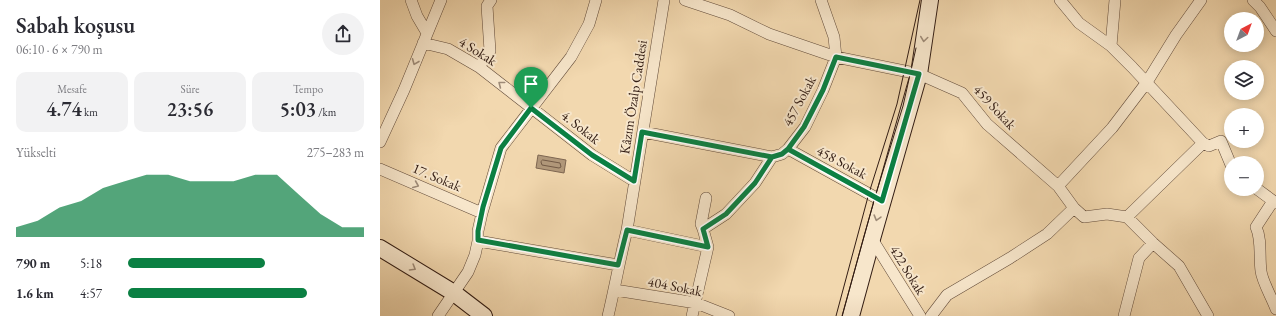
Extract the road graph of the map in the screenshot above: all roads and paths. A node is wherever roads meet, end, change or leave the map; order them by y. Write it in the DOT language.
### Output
graph roads {
  1 [pos="411,0"];
  2 [pos="441,0"];
  3 [pos="491,0"];
  4 [pos="596,0"];
  5 [pos="664,0"];
  6 [pos="685,0"];
  7 [pos="820,0"];
  8 [pos="930,0"];
  9 [pos="1060,0"];
  10 [pos="1115,0"];
  11 [pos="1200,0"];
  12 [pos="1253,0"];
  13 [pos="1276,31"];
  14 [pos="425,38"];
  15 [pos="1111,46"];
  16 [pos="836,57"];
  17 [pos="480,67"];
  18 [pos="919,74"];
  19 [pos="1147,82"];
  20 [pos="531,108"];
  21 [pos="642,132"];
  22 [pos="381,136"];
  23 [pos="1203,144"];
  24 [pos="781,154"];
  25 [pos="1227,156"];
  26 [pos="380,169"];
  27 [pos="634,181"];
  28 [pos="1058,186"];
  29 [pos="1264,194"];
  30 [pos="706,198"];
  31 [pos="882,201"];
  32 [pos="1274,202"];
  33 [pos="1074,208"];
  34 [pos="482,213"];
  35 [pos="1127,217"];
  36 [pos="703,229"];
  37 [pos="627,230"];
  38 [pos="872,239"];
  39 [pos="478,240"];
  40 [pos="1153,243"];
  41 [pos="708,247"];
  42 [pos="380,248"];
  43 [pos="618,265"];
  44 [pos="615,290"];
  45 [pos="454,293"];
  46 [pos="696,303"];
  47 [pos="1276,308"];
  48 [pos="438,316"];
  49 [pos="484,316"];
  50 [pos="608,316"];
  51 [pos="692,316"];
  52 [pos="729,316"];
  53 [pos="851,316"];
  54 [pos="920,316"];
  55 [pos="931,316"];
  56 [pos="1124,316"];
  57 [pos="1208,316"];
  1 -- 14 [label="street"];
  2 -- 14 [label="street"];
  3 -- 17 [label="street"];
  4 -- 20 [label="street"];
  5 -- 21 [label="street, Kâzım Özalp Caddesi"];
  6 -- 16 [label="street, 459 Sokak"];
  7 -- 16 [label="street"];
  8 -- 18 [label="street, one-way"];
  9 -- 15 [label="street"];
  10 -- 15 [label="street"];
  11 -- 19 [label="street"];
  12 -- 13 [label="street"];
  14 -- 17 [label="street, 4 Sokak"];
  14 -- 22 [label="street, one-way"];
  15 -- 19 [label="street"];
  16 -- 18 [label="street, 459 Sokak"];
  16 -- 24 [label="street, 457 Sokak"];
  20 -- 17 [label="street, 4 Sokak, one-way"];
  18 -- 28 [label="street, 459 Sokak"];
  18 -- 31 [label="street"];
  19 -- 23 [label="street"];
  19 -- 28 [label="street"];
  20 -- 27 [label="street, 4. Sokak"];
  20 -- 34 [label="street"];
  21 -- 24 [label="street, 458 Sokak"];
  21 -- 27 [label="street, Kâzım Özalp Caddesi"];
  23 -- 25 [label="street"];
  23 -- 35 [label="street"];
  24 -- 31 [label="street, 458 Sokak"];
  24 -- 36 [label="street, 457 Sokak"];
  26 -- 34 [label="street, 17. Sokak, one-way"];
  27 -- 37 [label="street, Kâzım Özalp Caddesi"];
  28 -- 33 [label="street, 459 Sokak"];
  29 -- 32 [label="street"];
  30 -- 36 [label="street"];
  31 -- 38 [label="street, one-way"];
  32 -- 47 [label="street"];
  33 -- 35 [label="street, 459 Sokak"];
  33 -- 55 [label="street"];
  34 -- 39 [label="street"];
  35 -- 40 [label="street"];
  36 -- 41 [label="street"];
  37 -- 41 [label="street"];
  37 -- 43 [label="street, Kâzım Özalp Caddesi"];
  38 -- 53 [label="street"];
  38 -- 54 [label="street, 422 Sokak"];
  39 -- 43 [label="street"];
  39 -- 45 [label="street"];
  40 -- 56 [label="street"];
  40 -- 57 [label="street"];
  41 -- 46 [label="street"];
  42 -- 45 [label="street, one-way"];
  43 -- 44 [label="street, Kâzım Özalp Caddesi"];
  44 -- 46 [label="street, 404 Sokak"];
  44 -- 50 [label="street, Kâzım Özalp Caddesi"];
  45 -- 48 [label="street"];
  45 -- 49 [label="street"];
  46 -- 51 [label="street"];
  46 -- 52 [label="street, 404 Sokak"];
}
